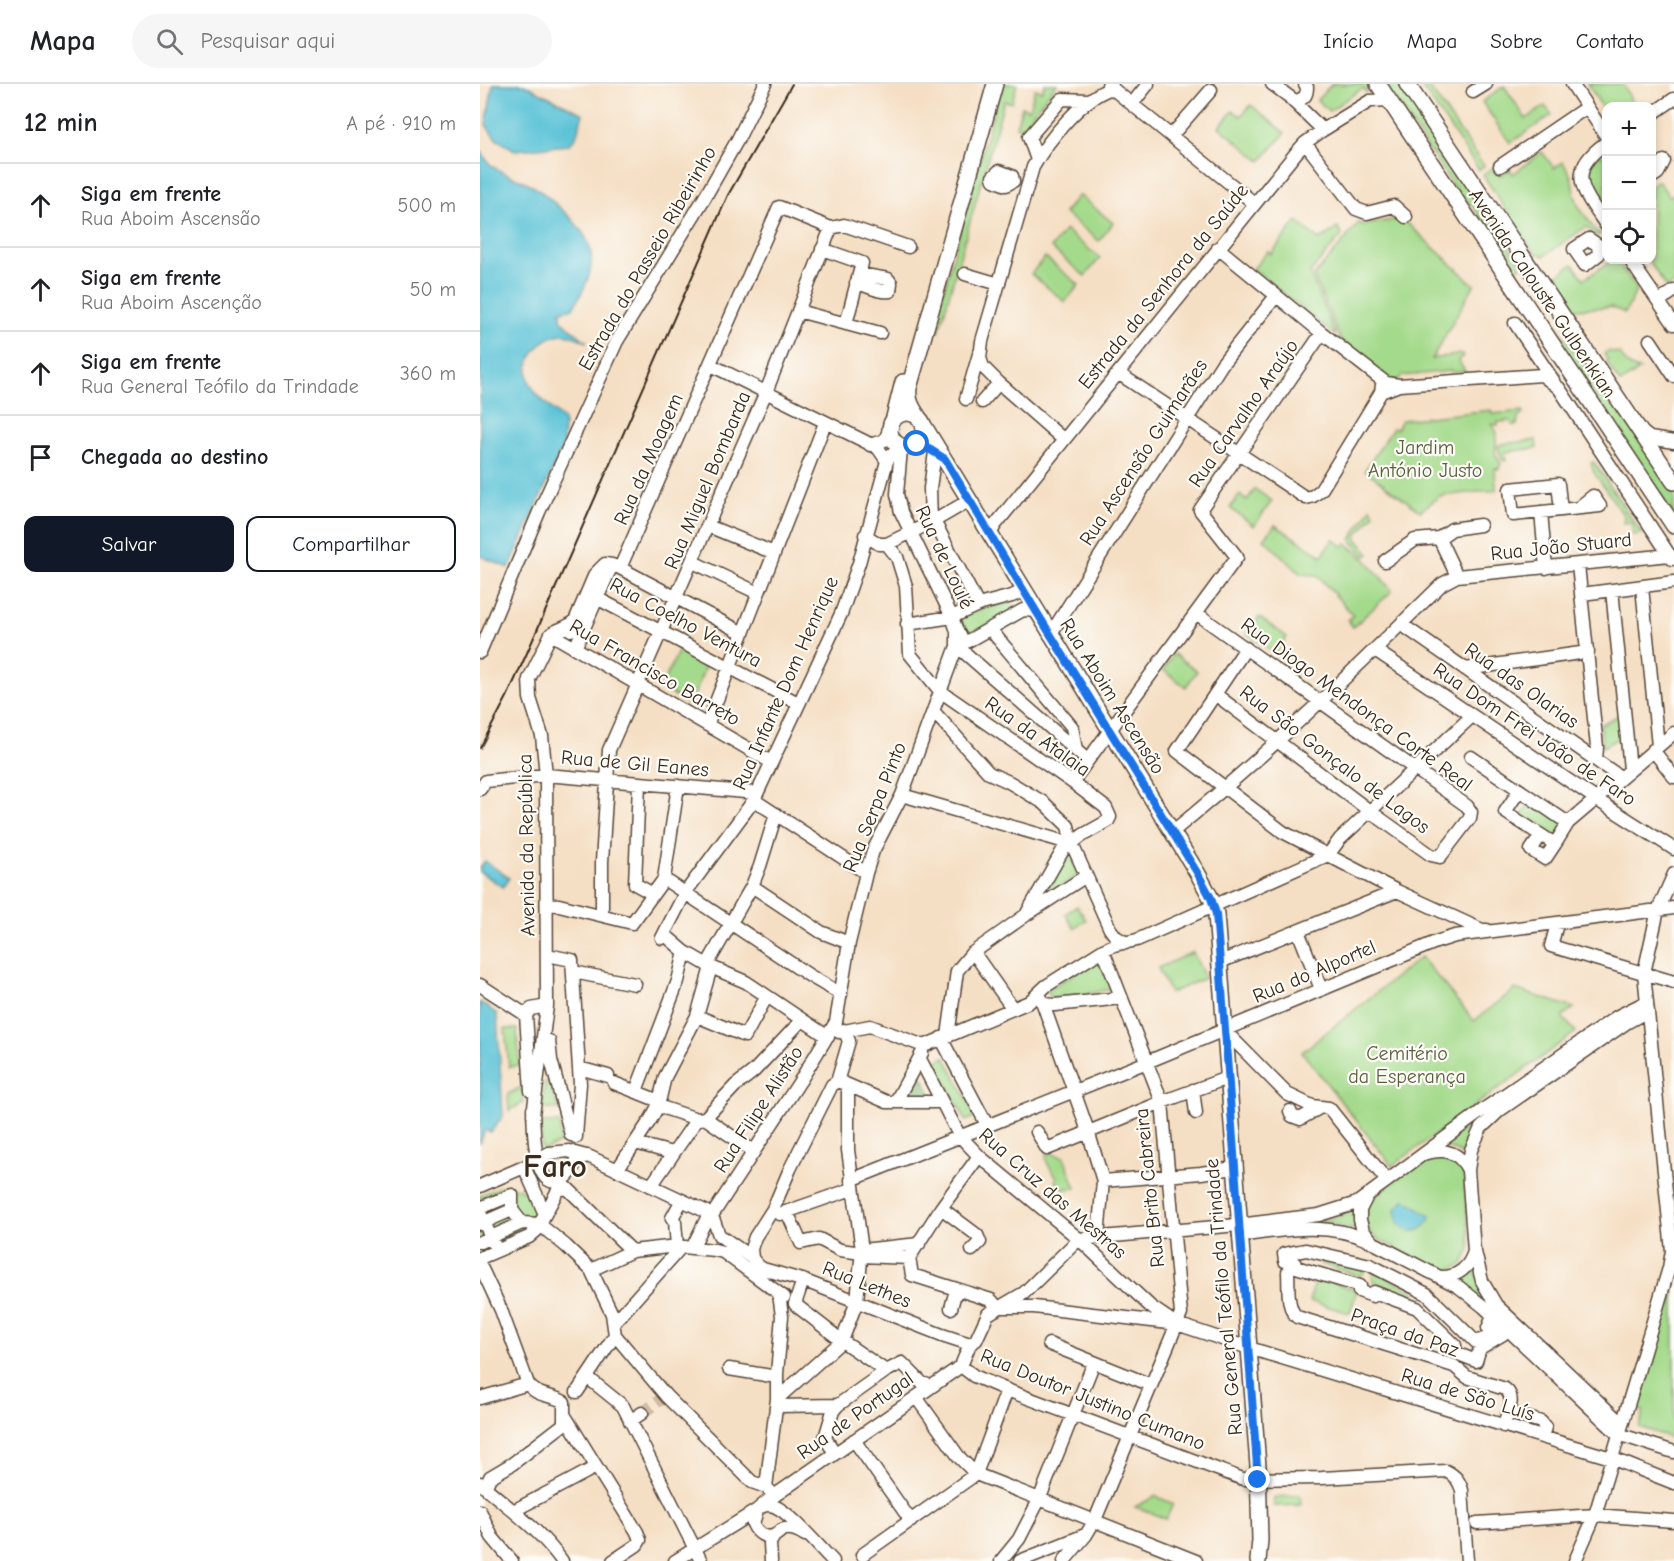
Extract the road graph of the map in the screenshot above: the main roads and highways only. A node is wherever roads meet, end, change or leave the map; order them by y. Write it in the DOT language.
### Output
graph roads {
  1 [pos="986,84"];
  2 [pos="995,84"];
  3 [pos="1378,84"];
  4 [pos="1409,85"];
  5 [pos="1451,193"];
  6 [pos="1527,262"];
  7 [pos="1530,311"];
  8 [pos="1592,357"];
  9 [pos="892,423"];
  10 [pos="922,423"];
  11 [pos="906,448"];
  12 [pos="940,456"];
  13 [pos="1674,482"];
  14 [pos="1674,526"];
  15 [pos="1224,1030"];
  16 [pos="1258,1561"];
  1 -- 9 [label="main road"];
  2 -- 10 [label="main road, Rua Aboim Ascensão"];
  3 -- 5 [label="main road, Avenida Calouste Gulbenkian"];
  4 -- 6 [label="main road, Avenida Calouste Gulbenkian"];
  5 -- 6 [label="main road"];
  5 -- 7 [label="main road, Avenida Calouste Gulbenkian"];
  6 -- 8 [label="main road, Avenida Calouste Gulbenkian"];
  7 -- 8 [label="main road"];
  7 -- 14 [label="main road, Avenida Calouste Gulbenkian"];
  8 -- 13 [label="main road, Avenida Calouste Gulbenkian"];
  9 -- 10 [label="main road"];
  9 -- 11 [label="main road"];
  10 -- 11 [label="main road"];
  10 -- 12 [label="main road, Rua Aboim Ascensão"];
  11 -- 12 [label="main road"];
  12 -- 15 [label="main road, Rua Aboim Ascensão"];
  15 -- 16 [label="main road, Rua General Teófilo da Trindade"];
}
